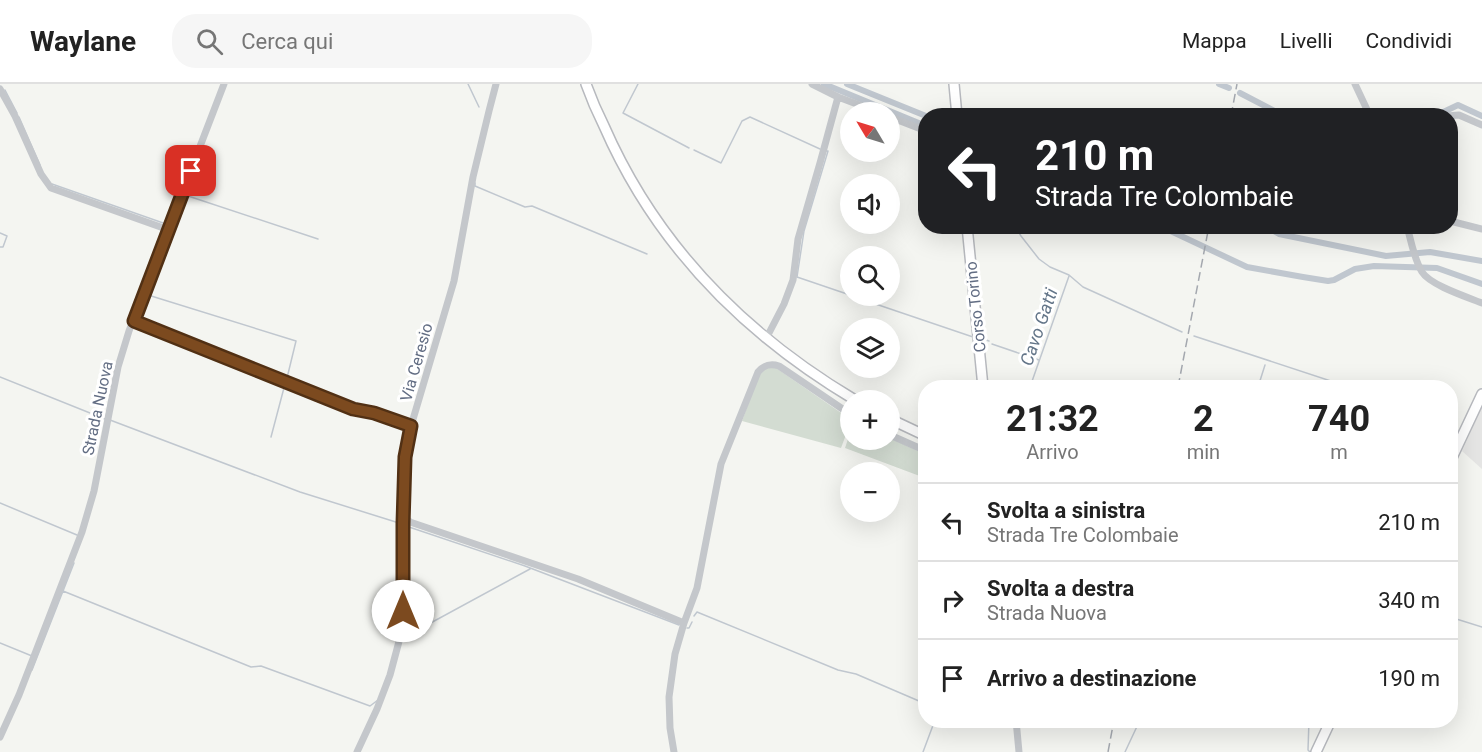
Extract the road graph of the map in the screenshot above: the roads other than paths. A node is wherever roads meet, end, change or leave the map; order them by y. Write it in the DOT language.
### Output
graph roads {
  1 [pos="224,84"];
  2 [pos="496,84"];
  3 [pos="586,84"];
  4 [pos="812,84"];
  5 [pos="954,84"];
  6 [pos="1355,84"];
  7 [pos="0,89"];
  8 [pos="838,97"];
  9 [pos="851,102"];
  10 [pos="956,108"];
  11 [pos="1366,108"];
  12 [pos="1458,115"];
  13 [pos="900,121"];
  14 [pos="1482,125"];
  15 [pos="918,128"];
  16 [pos="1458,223"];
  17 [pos="169,230"];
  18 [pos="1482,230"];
  19 [pos="968,234"];
  20 [pos="1409,234"];
  21 [pos="1482,303"];
  22 [pos="134,321"];
  23 [pos="769,333"];
  24 [pos="982,380"];
  25 [pos="840,390"];
  26 [pos="1482,394"];
  27 [pos="840,407"];
  28 [pos="900,423"];
  29 [pos="411,426"];
  30 [pos="918,432"];
  31 [pos="900,439"];
  32 [pos="1458,445"];
  33 [pos="918,447"];
  34 [pos="403,516"];
  35 [pos="684,623"];
  36 [pos="1017,728"];
  37 [pos="1327,728"];
  38 [pos="0,737"];
  39 [pos="357,752"];
  40 [pos="674,752"];
  41 [pos="1019,752"];
  42 [pos="1316,752"];
  1 -- 17 [label="street, Strada Nuova"];
  2 -- 29 [label="street, Via Ceresio"];
  3 -- 25 [label="main road"];
  4 -- 8 [label="street"];
  5 -- 10 [label="main road"];
  6 -- 11 [label="street"];
  7 -- 17 [label="street"];
  8 -- 9 [label="street"];
  8 -- 23 [label="street"];
  12 -- 14 [label="street"];
  13 -- 15 [label="street"];
  16 -- 18 [label="street"];
  17 -- 22 [label="street, Strada Nuova"];
  19 -- 24 [label="main road, Corso Torino"];
  20 -- 21 [label="street"];
  22 -- 29 [label="street"];
  22 -- 38 [label="street, Strada Nuova"];
  26 -- 32 [label="main road"];
  27 -- 35 [label="street"];
  28 -- 30 [label="main road"];
  29 -- 34 [label="street, Via Ceresio"];
  31 -- 33 [label="street"];
  34 -- 35 [label="street"];
  34 -- 39 [label="street, Via Ceresio"];
  35 -- 40 [label="street"];
  36 -- 41 [label="street"];
  37 -- 42 [label="main road"];
}
